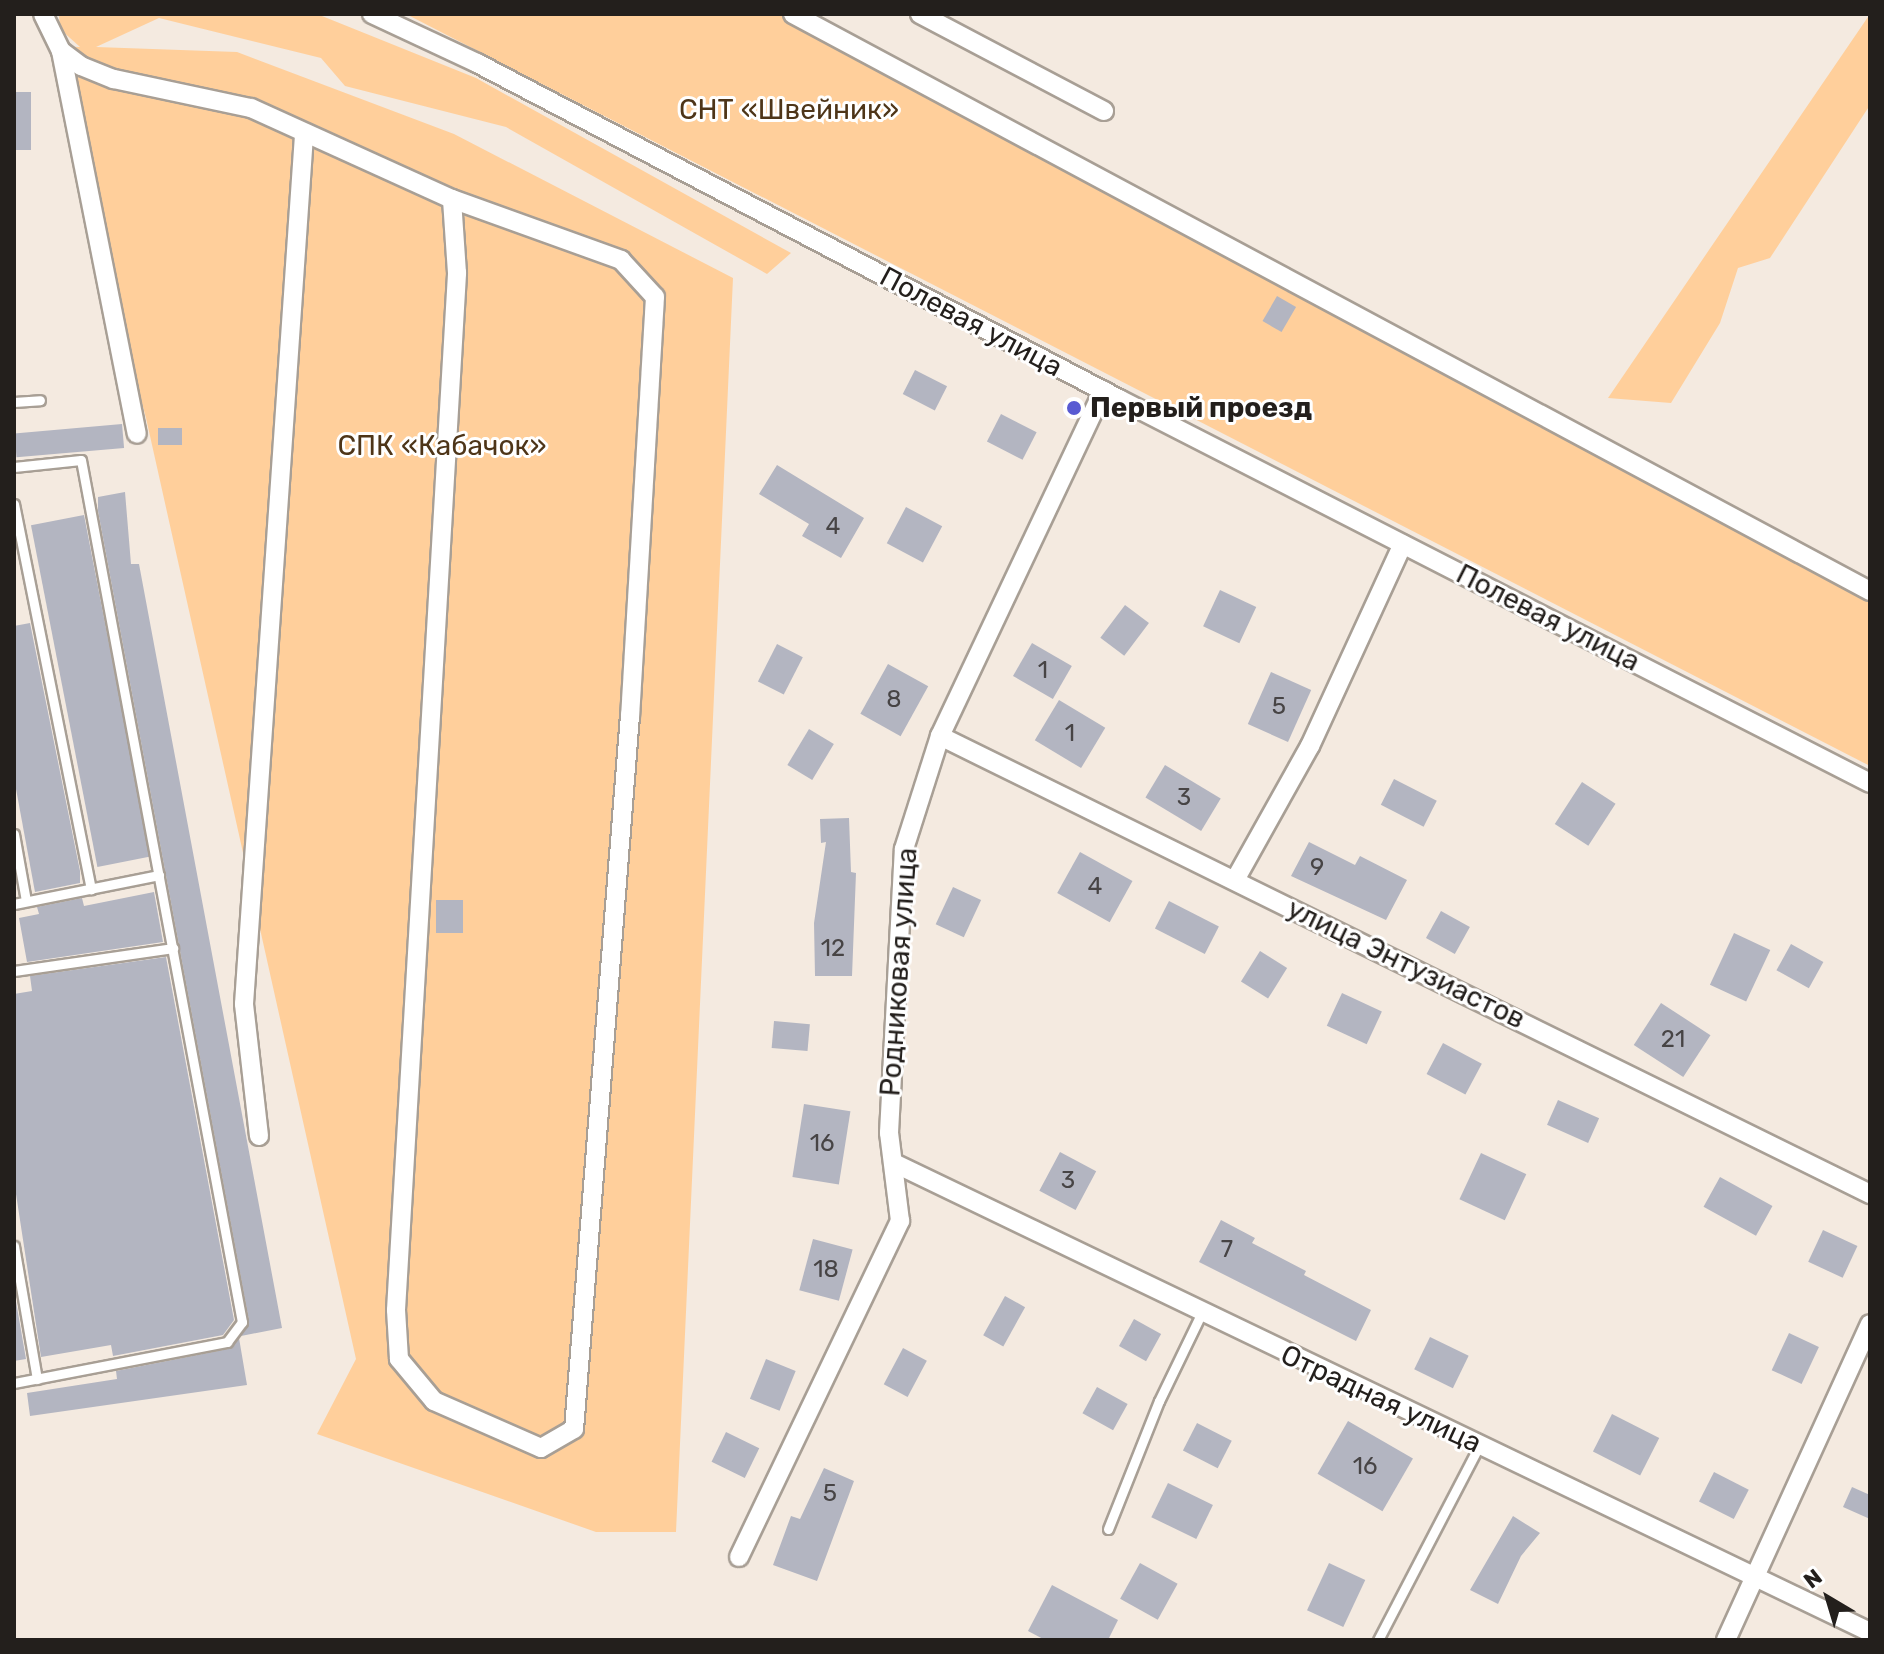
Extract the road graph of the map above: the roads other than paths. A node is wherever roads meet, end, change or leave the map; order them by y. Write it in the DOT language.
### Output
graph roads {
  1 [pos="43,14"];
  2 [pos="372,14"];
  3 [pos="793,14"];
  4 [pos="920,14"];
  5 [pos="61,51"];
  6 [pos="1104,111"];
  7 [pos="304,134"];
  8 [pos="452,199"];
  9 [pos="1103,391"];
  10 [pos="40,400"];
  11 [pos="14,402"];
  12 [pos="137,434"];
  13 [pos="14,467"];
  14 [pos="14,504"];
  15 [pos="1403,544"];
  16 [pos="1870,591"];
  17 [pos="940,736"];
  18 [pos="1870,783"];
  19 [pos="14,834"];
  20 [pos="159,875"];
  21 [pos="1235,880"];
  22 [pos="91,889"];
  23 [pos="26,901"];
  24 [pos="14,904"];
  25 [pos="173,948"];
  26 [pos="14,971"];
  27 [pos="259,1136"];
  28 [pos="894,1163"];
  29 [pos="1870,1194"];
  30 [pos="14,1246"];
  31 [pos="1201,1314"];
  32 [pos="1870,1324"];
  33 [pos="37,1379"];
  34 [pos="14,1383"];
  35 [pos="1479,1446"];
  36 [pos="1108,1529"];
  37 [pos="739,1557"];
  38 [pos="1755,1575"];
  39 [pos="1870,1632"];
  40 [pos="1378,1640"];
  41 [pos="1726,1640"];
  1 -- 5 [label="street"];
  2 -- 9 [label="street, Полевая улица"];
  3 -- 16 [label="street"];
  4 -- 6 [label="street"];
  5 -- 7 [label="street"];
  5 -- 12 [label="street"];
  7 -- 8 [label="street"];
  7 -- 27 [label="street"];
  8 -- 8 [label="street"];
  9 -- 15 [label="street, Полевая улица"];
  9 -- 17 [label="street, Родниковая улица"];
  10 -- 11 [label="lane"];
  13 -- 20 [label="lane"];
  14 -- 22 [label="lane"];
  15 -- 18 [label="street, Полевая улица"];
  15 -- 21 [label="street"];
  17 -- 21 [label="street, улица Энтузиастов"];
  17 -- 28 [label="street, Родниковая улица"];
  19 -- 23 [label="lane"];
  20 -- 22 [label="lane"];
  20 -- 25 [label="lane"];
  21 -- 29 [label="street, улица Энтузиастов"];
  22 -- 23 [label="lane"];
  23 -- 24 [label="lane"];
  25 -- 26 [label="lane"];
  25 -- 33 [label="lane"];
  28 -- 31 [label="street, Отрадная улица"];
  28 -- 37 [label="street, Родниковая улица"];
  30 -- 33 [label="lane"];
  31 -- 35 [label="street, Отрадная улица"];
  31 -- 36 [label="lane"];
  32 -- 38 [label="street"];
  33 -- 34 [label="lane"];
  35 -- 38 [label="street, Отрадная улица"];
  35 -- 40 [label="lane"];
  38 -- 39 [label="street, Отрадная улица"];
  38 -- 41 [label="street"];
}
